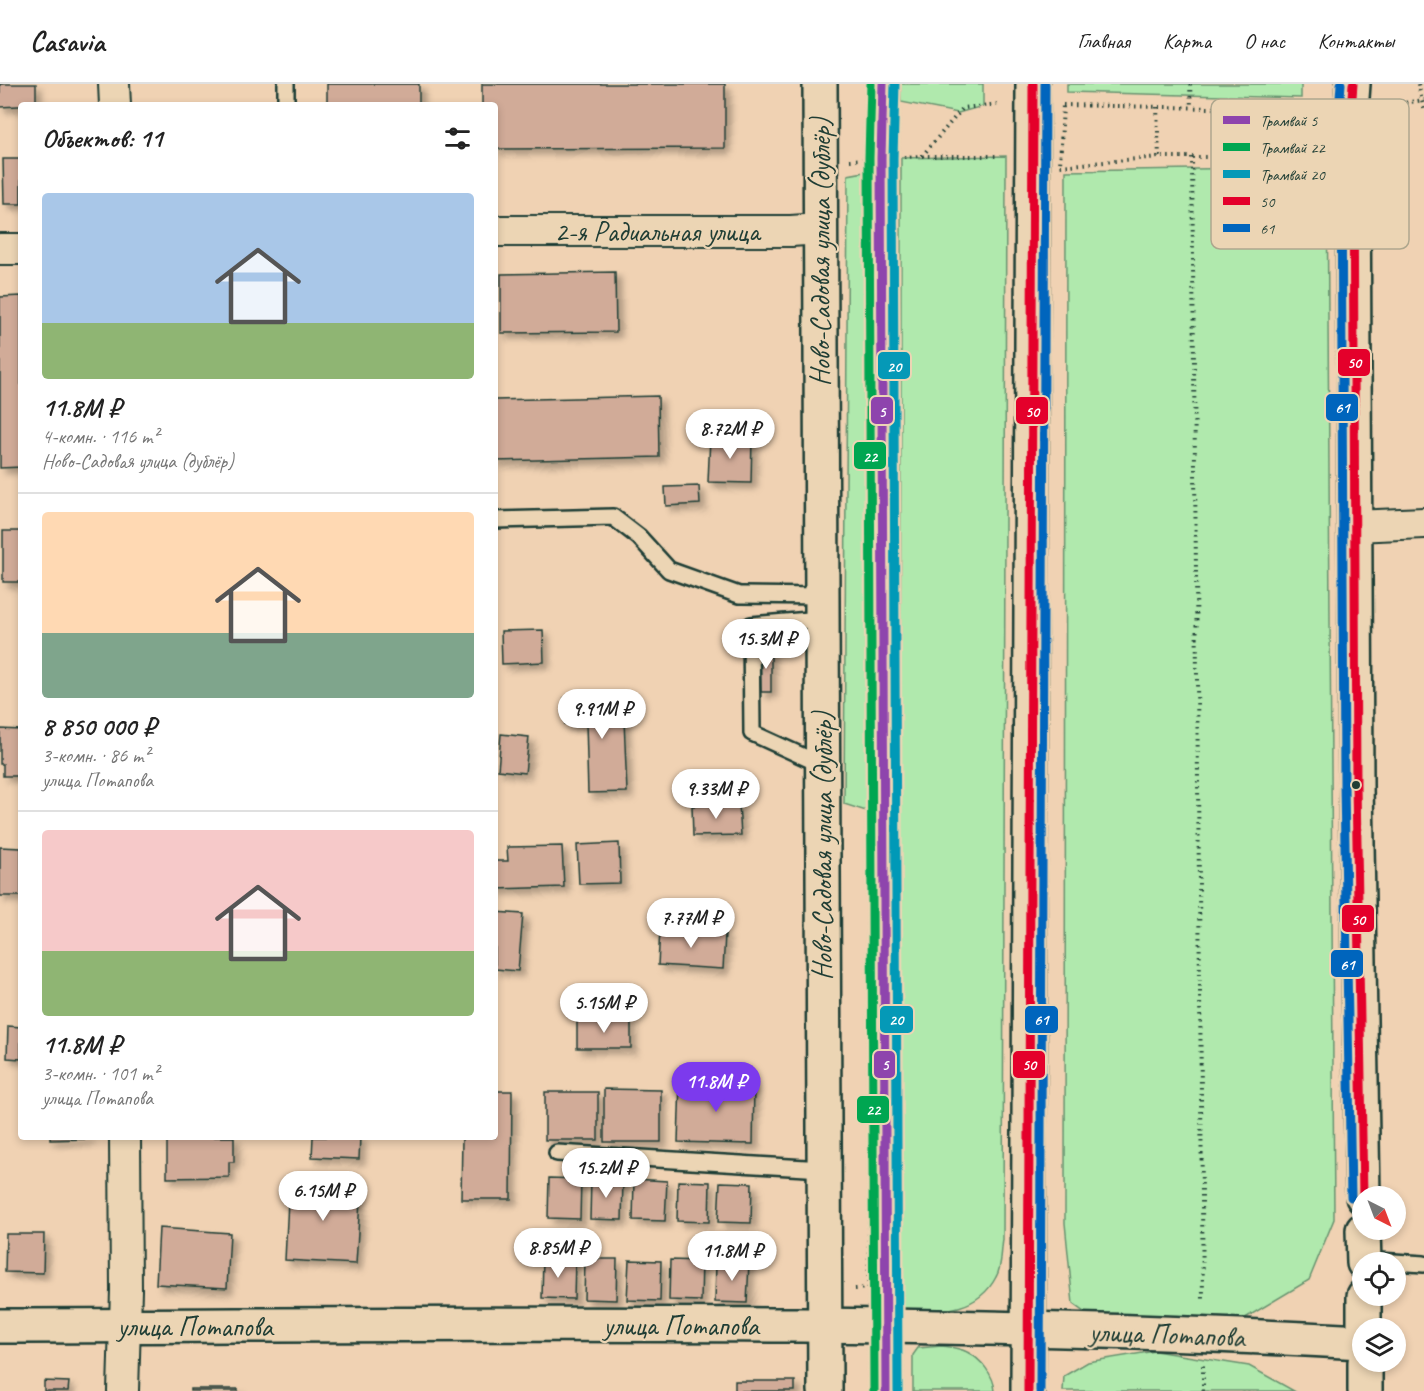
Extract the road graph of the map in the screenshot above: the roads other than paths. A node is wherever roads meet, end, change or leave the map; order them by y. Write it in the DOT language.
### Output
graph roads {
  1 [pos="114,84"];
  2 [pos="286,84"];
  3 [pos="820,84"];
  4 [pos="1353,84"];
  5 [pos="1044,96"];
  6 [pos="1353,99"];
  7 [pos="115,102"];
  8 [pos="286,102"];
  9 [pos="819,229"];
  10 [pos="498,231"];
  11 [pos="0,249"];
  12 [pos="18,249"];
  13 [pos="1353,249"];
  14 [pos="498,520"];
  15 [pos="1424,523"];
  16 [pos="1354,526"];
  17 [pos="821,608"];
  18 [pos="822,765"];
  19 [pos="125,1140"];
  20 [pos="557,1153"];
  21 [pos="823,1169"];
  22 [pos="1363,1186"];
  23 [pos="1363,1251"];
  24 [pos="1424,1264"];
  25 [pos="825,1324"];
  26 [pos="0,1326"];
  27 [pos="126,1326"];
  28 [pos="1029,1330"];
  29 [pos="1352,1341"];
  30 [pos="1365,1372"];
  31 [pos="123,1391"];
  32 [pos="825,1391"];
  33 [pos="1028,1391"];
  34 [pos="1365,1391"];
  1 -- 7 [label="street"];
  2 -- 8 [label="lane"];
  3 -- 9 [label="street, Ново-Садовая улица (дублёр)"];
  4 -- 6 [label="street"];
  5 -- 28 [label="street"];
  9 -- 10 [label="street, 2-я Радиальная улица"];
  9 -- 17 [label="street, Ново-Садовая улица (дублёр)"];
  11 -- 12 [label="street"];
  13 -- 16 [label="street"];
  14 -- 17 [label="lane"];
  15 -- 16 [label="street"];
  16 -- 22 [label="street"];
  17 -- 18 [label="street, Ново-Садовая улица (дублёр)"];
  17 -- 18 [label="lane"];
  18 -- 21 [label="street, Ново-Садовая улица (дублёр)"];
  19 -- 27 [label="street"];
  20 -- 21 [label="lane"];
  21 -- 25 [label="street, Ново-Садовая улица (дублёр)"];
  23 -- 24 [label="lane"];
  25 -- 27 [label="street, улица Потапова"];
  25 -- 28 [label="street, улица Потапова"];
  25 -- 32 [label="street, Ново-Садовая улица (дублёр)"];
  26 -- 27 [label="street, улица Потапова"];
  27 -- 31 [label="street"];
  28 -- 29 [label="street, улица Потапова"];
  28 -- 33 [label="street"];
  30 -- 34 [label="street"];
}
